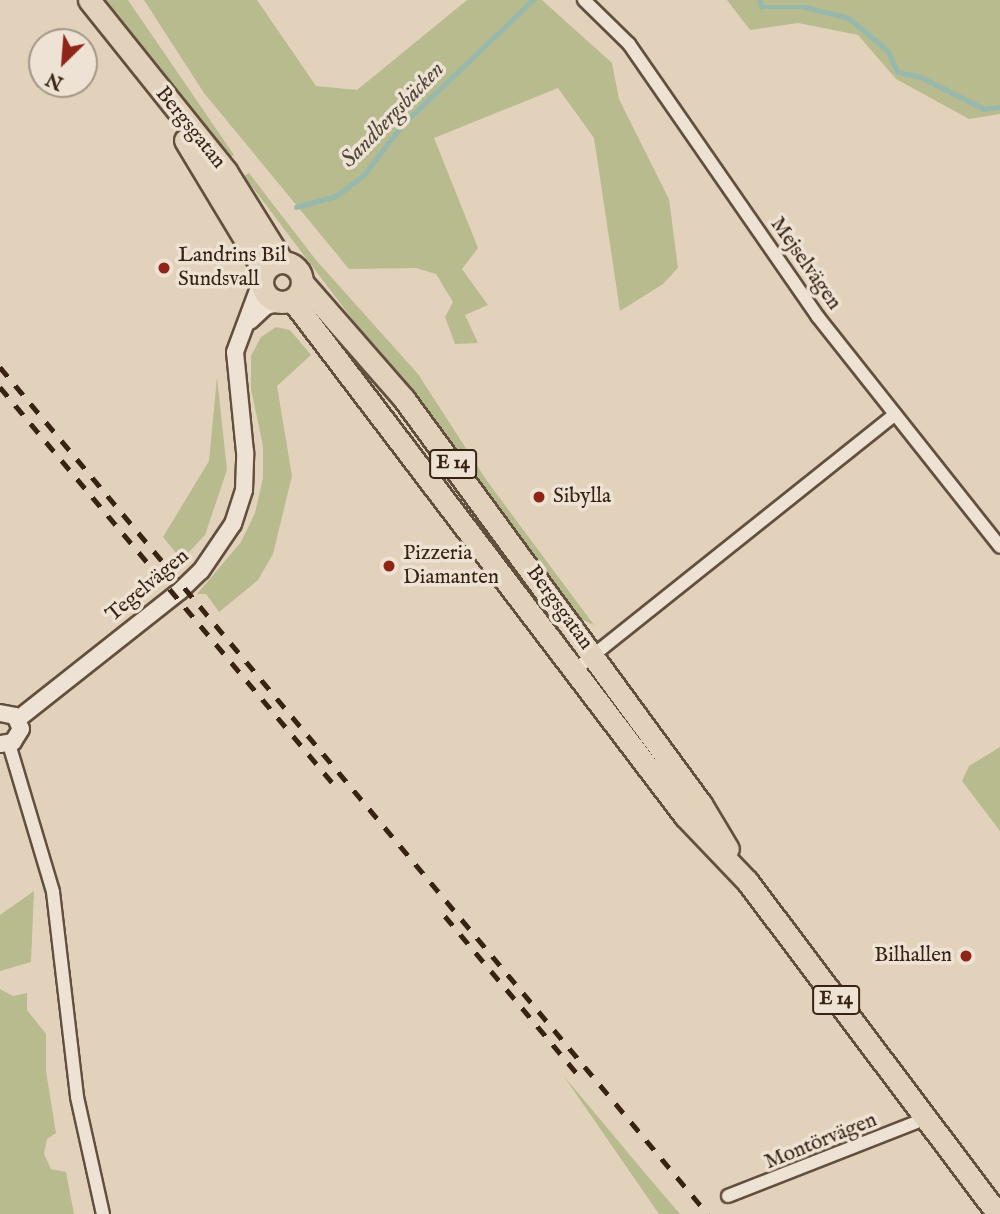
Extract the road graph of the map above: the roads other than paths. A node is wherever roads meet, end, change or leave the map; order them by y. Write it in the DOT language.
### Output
graph roads {
  1 [pos="89,0"];
  2 [pos="583,0"];
  3 [pos="269,271"];
  4 [pos="292,295"];
  5 [pos="245,325"];
  6 [pos="895,414"];
  7 [pos="1000,547"];
  8 [pos="593,655"];
  9 [pos="576,669"];
  10 [pos="0,713"];
  11 [pos="18,719"];
  12 [pos="4,744"];
  13 [pos="747,881"];
  14 [pos="927,1118"];
  15 [pos="970,1174"];
  16 [pos="728,1196"];
  17 [pos="1000,1205"];
  18 [pos="103,1214"];
  19 [pos="998,1214"];
  1 -- 3 [label="highway, Bergsgatan / E 14"];
  2 -- 6 [label="street, Mejselvägen"];
  3 -- 4 [label="highway, Bergsgatan / E 14"];
  3 -- 4 [label="highway, Bergsgatan / E 14"];
  3 -- 5 [label="street, Tegelvägen"];
  4 -- 5 [label="street"];
  4 -- 8 [label="highway, Bergsgatan / E 14"];
  4 -- 9 [label="highway, Bergsgatan / E 14"];
  5 -- 11 [label="street, Tegelvägen"];
  6 -- 7 [label="street, Mejselvägen"];
  6 -- 8 [label="street"];
  8 -- 9 [label="street"];
  8 -- 13 [label="highway, Bergsgatan / E 14"];
  9 -- 13 [label="highway, Bergsgatan / E 14"];
  10 -- 11 [label="street"];
  11 -- 12 [label="street"];
  12 -- 18 [label="street"];
  13 -- 14 [label="highway, Bergsgatan / E 14"];
  14 -- 15 [label="highway, E 14"];
  14 -- 16 [label="street, Montörvägen"];
  15 -- 17 [label="highway, E 14"];
  15 -- 19 [label="highway, E 14"];
}
